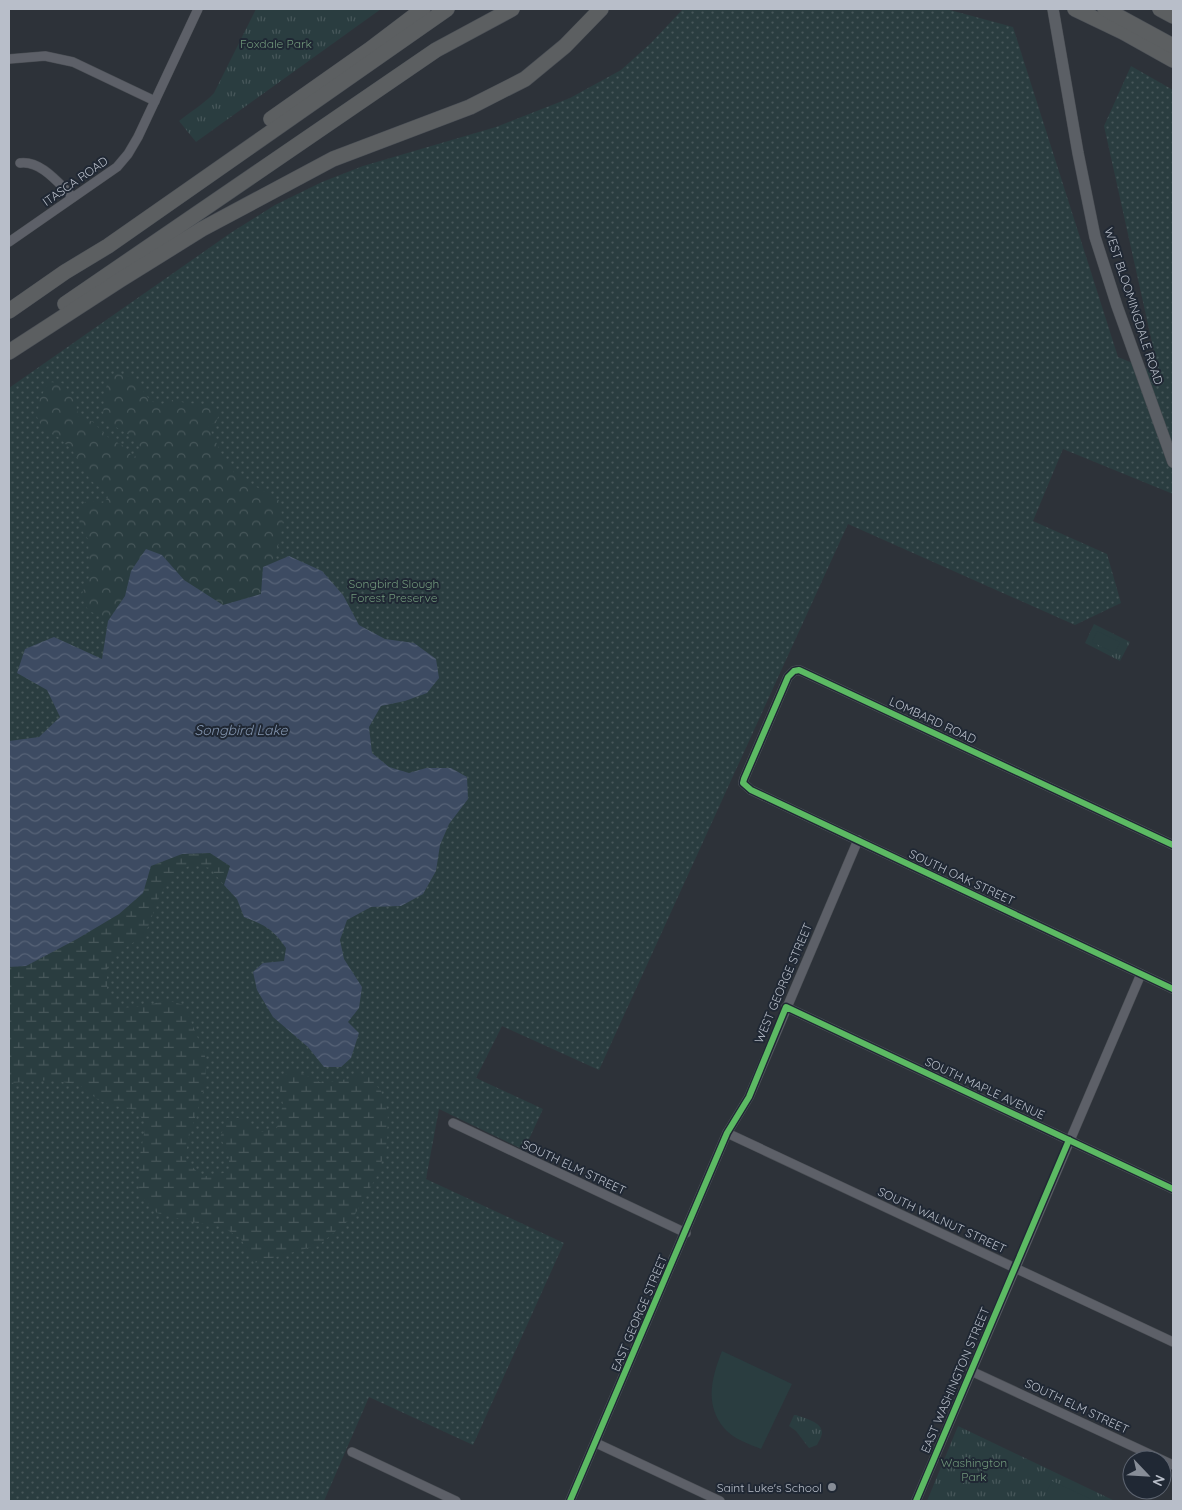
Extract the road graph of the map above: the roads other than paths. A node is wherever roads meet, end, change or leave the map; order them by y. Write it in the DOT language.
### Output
graph roads {
  1 [pos="198,9"];
  2 [pos="424,9"];
  3 [pos="447,9"];
  4 [pos="512,9"];
  5 [pos="1075,9"];
  6 [pos="1105,9"];
  7 [pos="1160,9"];
  8 [pos="600,10"];
  9 [pos="1054,13"];
  10 [pos="1173,16"];
  11 [pos="1173,46"];
  12 [pos="9,59"];
  13 [pos="1173,60"];
  14 [pos="155,101"];
  15 [pos="20,163"];
  16 [pos="73,197"];
  17 [pos="9,242"];
  18 [pos="65,272"];
  19 [pos="9,311"];
  20 [pos="9,345"];
  21 [pos="9,352"];
  22 [pos="1173,462"];
  23 [pos="744,783"];
  24 [pos="858,840"];
  25 [pos="1173,845"];
  26 [pos="1141,974"];
  27 [pos="1173,989"];
  28 [pos="786,1007"];
  29 [pos="453,1122"];
  30 [pos="727,1133"];
  31 [pos="1070,1140"];
  32 [pos="1173,1189"];
  33 [pos="686,1233"];
  34 [pos="1015,1268"];
  35 [pos="1173,1342"];
  36 [pos="971,1371"];
  37 [pos="596,1443"];
  38 [pos="352,1452"];
  39 [pos="1173,1465"];
  40 [pos="456,1501"];
  41 [pos="570,1501"];
  42 [pos="720,1501"];
  43 [pos="916,1501"];
  1 -- 14 [label="street, ITASCA ROAD"];
  2 -- 18 [label="highway"];
  3 -- 18 [label="highway"];
  4 -- 20 [label="highway"];
  5 -- 13 [label="highway"];
  6 -- 11 [label="highway"];
  7 -- 10 [label="highway"];
  8 -- 21 [label="highway"];
  9 -- 22 [label="street, WEST BLOOMINGDALE ROAD"];
  12 -- 14 [label="street"];
  14 -- 16 [label="street, ITASCA ROAD"];
  15 -- 16 [label="street"];
  16 -- 17 [label="street, ITASCA ROAD"];
  18 -- 19 [label="highway"];
  23 -- 24 [label="street, SOUTH OAK STREET"];
  23 -- 25 [label="street, LOMBARD ROAD"];
  24 -- 26 [label="street, SOUTH OAK STREET"];
  24 -- 28 [label="street, WEST GEORGE STREET"];
  26 -- 27 [label="street, SOUTH OAK STREET"];
  26 -- 31 [label="street, EAST WASHINGTON STREET"];
  28 -- 30 [label="street, WEST GEORGE STREET"];
  28 -- 31 [label="street, SOUTH MAPLE AVENUE"];
  29 -- 33 [label="street, SOUTH ELM STREET"];
  30 -- 33 [label="street, EAST GEORGE STREET"];
  30 -- 34 [label="street, SOUTH WALNUT STREET"];
  31 -- 32 [label="street, SOUTH MAPLE AVENUE"];
  31 -- 34 [label="street, EAST WASHINGTON STREET"];
  33 -- 37 [label="street, EAST GEORGE STREET"];
  34 -- 35 [label="street, SOUTH WALNUT STREET"];
  34 -- 36 [label="street, EAST WASHINGTON STREET"];
  36 -- 39 [label="street, SOUTH ELM STREET"];
  36 -- 43 [label="street, EAST WASHINGTON STREET"];
  37 -- 41 [label="street, EAST GEORGE STREET"];
  37 -- 42 [label="street"];
  38 -- 40 [label="street"];
}
